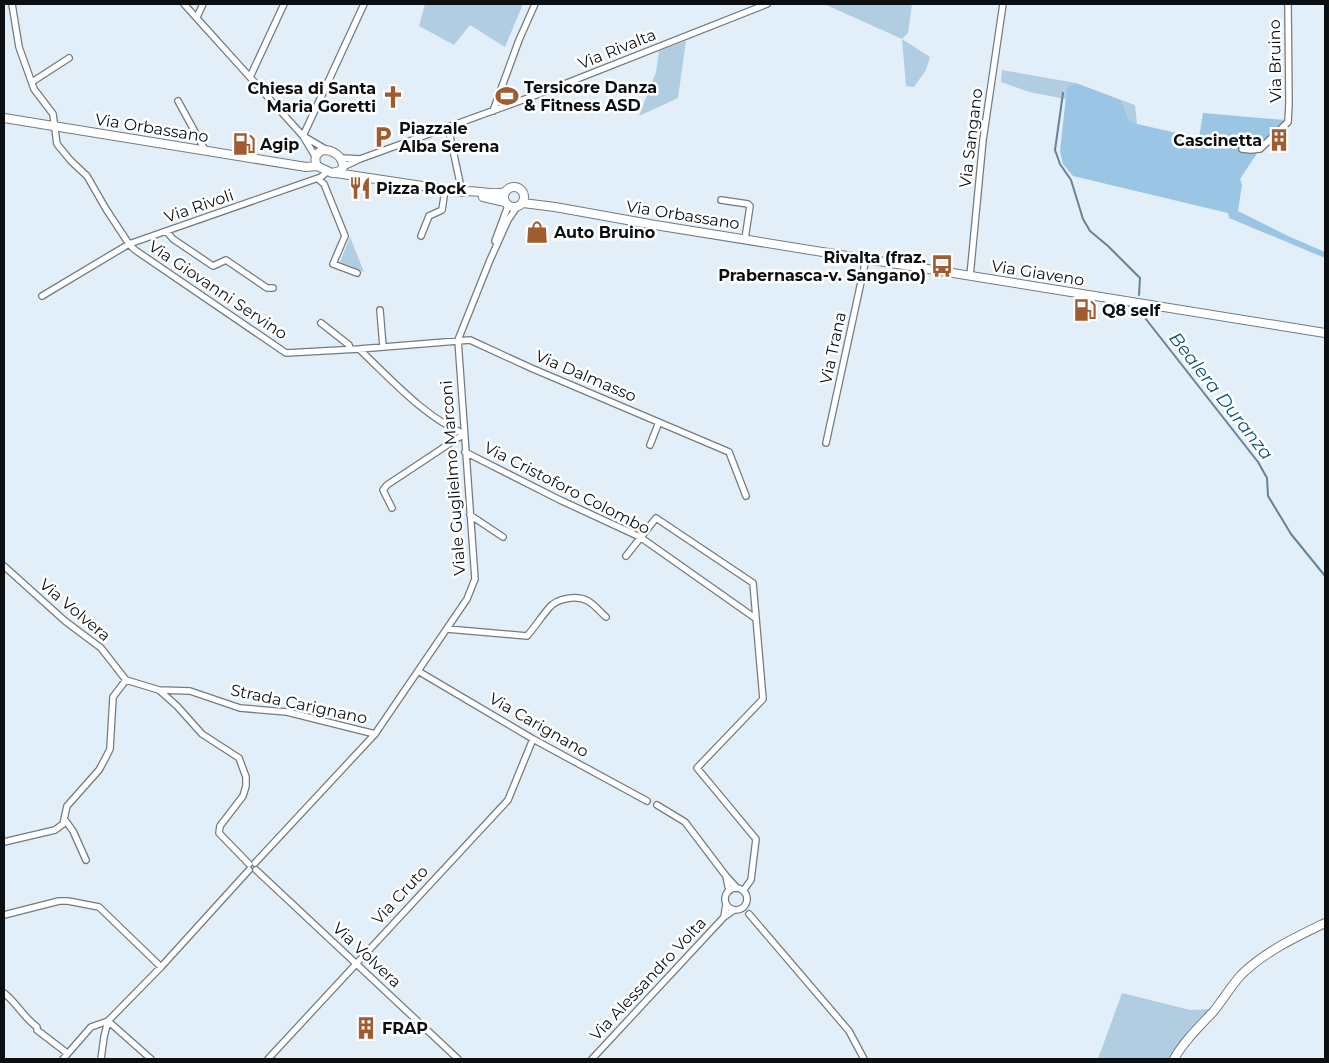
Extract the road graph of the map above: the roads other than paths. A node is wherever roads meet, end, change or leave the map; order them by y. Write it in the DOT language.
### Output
graph roads {
  1 [pos="12,4"];
  2 [pos="184,4"];
  3 [pos="203,4"];
  4 [pos="284,4"];
  5 [pos="364,4"];
  6 [pos="535,4"];
  7 [pos="767,4"];
  8 [pos="1004,4"];
  9 [pos="1288,4"];
  10 [pos="197,17"];
  11 [pos="69,58"];
  12 [pos="250,77"];
  13 [pos="32,82"];
  14 [pos="178,101"];
  15 [pos="493,111"];
  16 [pos="4,118"];
  17 [pos="54,126"];
  18 [pos="448,127"];
  19 [pos="303,136"];
  20 [pos="1242,149"];
  21 [pos="205,150"];
  22 [pos="327,150"];
  23 [pos="316,160"];
  24 [pos="342,163"];
  25 [pos="327,172"];
  26 [pos="336,173"];
  27 [pos="371,178"];
  28 [pos="318,179"];
  29 [pos="445,190"];
  30 [pos="462,192"];
  31 [pos="505,192"];
  32 [pos="721,200"];
  33 [pos="522,202"];
  34 [pos="507,204"];
  35 [pos="167,232"];
  36 [pos="421,236"];
  37 [pos="745,239"];
  38 [pos="129,244"];
  39 [pos="866,259"];
  40 [pos="490,260"];
  41 [pos="357,273"];
  42 [pos="970,276"];
  43 [pos="273,288"];
  44 [pos="42,296"];
  45 [pos="380,310"];
  46 [pos="321,323"];
  47 [pos="1325,333"];
  48 [pos="458,340"];
  49 [pos="383,347"];
  50 [pos="350,349"];
  51 [pos="359,349"];
  52 [pos="659,422"];
  53 [pos="464,434"];
  54 [pos="826,443"];
  55 [pos="650,445"];
  56 [pos="465,452"];
  57 [pos="746,496"];
  58 [pos="392,508"];
  59 [pos="470,516"];
  60 [pos="503,537"];
  61 [pos="640,538"];
  62 [pos="626,556"];
  63 [pos="4,566"];
  64 [pos="606,617"];
  65 [pos="755,618"];
  66 [pos="447,629"];
  67 [pos="418,671"];
  68 [pos="126,680"];
  69 [pos="159,690"];
  70 [pos="375,734"];
  71 [pos="533,739"];
  72 [pos="647,801"];
  73 [pos="658,805"];
  74 [pos="65,820"];
  75 [pos="4,842"];
  76 [pos="86,860"];
  77 [pos="252,867"];
  78 [pos="726,876"];
  79 [pos="737,888"];
  80 [pos="729,891"];
  81 [pos="743,891"];
  82 [pos="726,904"];
  83 [pos="745,905"];
  84 [pos="737,910"];
  85 [pos="749,914"];
  86 [pos="4,915"];
  87 [pos="724,917"];
  88 [pos="1325,922"];
  89 [pos="356,963"];
  90 [pos="162,967"];
  91 [pos="4,993"];
  92 [pos="108,1021"];
  93 [pos="67,1053"];
  94 [pos="62,1059"];
  95 [pos="101,1059"];
  96 [pos="151,1059"];
  97 [pos="268,1059"];
  98 [pos="458,1059"];
  99 [pos="592,1059"];
  100 [pos="864,1059"];
  101 [pos="1174,1059"];
  1 -- 13 [label="street, Via Giovanni Servino"];
  2 -- 10 [label="street"];
  3 -- 10 [label="street"];
  4 -- 12 [label="street"];
  5 -- 19 [label="street"];
  6 -- 15 [label="street"];
  7 -- 15 [label="street, Via Rivalta"];
  8 -- 42 [label="street, Via Sangano"];
  9 -- 20 [label="street, Via Bruino"];
  10 -- 12 [label="street"];
  11 -- 13 [label="street"];
  12 -- 19 [label="street"];
  13 -- 17 [label="street, Via Giovanni Servino"];
  14 -- 21 [label="street"];
  15 -- 18 [label="street, Via Rivalta"];
  16 -- 17 [label="main road, Via Orbassano"];
  17 -- 21 [label="main road, Via Orbassano"];
  17 -- 38 [label="street, Via Giovanni Servino"];
  18 -- 24 [label="street, Via Rivalta"];
  18 -- 30 [label="street"];
  19 -- 22 [label="street"];
  19 -- 23 [label="street"];
  21 -- 23 [label="main road, Via Orbassano"];
  22 -- 23 [label="main road, Via Orbassano"];
  22 -- 24 [label="main road, Via Orbassano"];
  23 -- 25 [label="main road, Via Orbassano"];
  23 -- 28 [label="street"];
  24 -- 26 [label="main road"];
  24 -- 27 [label="main road, Via Orbassano"];
  25 -- 26 [label="main road, Via Orbassano"];
  25 -- 28 [label="street, Via Rivoli"];
  26 -- 27 [label="main road, Via Orbassano"];
  27 -- 29 [label="main road, Via Orbassano"];
  28 -- 35 [label="street, Via Rivoli"];
  28 -- 41 [label="street"];
  29 -- 30 [label="main road, Via Orbassano"];
  29 -- 36 [label="street"];
  30 -- 31 [label="main road, Via Orbassano"];
  30 -- 34 [label="main road, Via Orbassano"];
  31 -- 33 [label="main road, Via Orbassano"];
  31 -- 34 [label="main road"];
  32 -- 37 [label="street, Via Orbassano"];
  33 -- 34 [label="main road, Via Orbassano"];
  33 -- 37 [label="main road, Via Orbassano"];
  33 -- 40 [label="street, Viale Guglielmo Marconi"];
  34 -- 40 [label="street, Viale Guglielmo Marconi"];
  35 -- 38 [label="street, Via Rivoli"];
  35 -- 43 [label="street"];
  37 -- 39 [label="main road, Via Giaveno"];
  38 -- 44 [label="street, Via Rivoli"];
  38 -- 50 [label="street, Via Giovanni Servino"];
  39 -- 42 [label="main road, Via Giaveno"];
  39 -- 54 [label="street, Via Trana"];
  40 -- 48 [label="street, Viale Guglielmo Marconi"];
  42 -- 47 [label="main road, Via Giaveno"];
  45 -- 49 [label="street"];
  46 -- 50 [label="street"];
  48 -- 49 [label="street, Via Dalmasso"];
  48 -- 52 [label="street, Via Dalmasso"];
  48 -- 53 [label="street, Viale Guglielmo Marconi"];
  49 -- 51 [label="street, Via Dalmasso"];
  50 -- 51 [label="street, Via Giovanni Servino"];
  51 -- 53 [label="street"];
  52 -- 55 [label="street"];
  52 -- 57 [label="street, Via Dalmasso"];
  53 -- 56 [label="street, Viale Guglielmo Marconi"];
  53 -- 58 [label="street"];
  56 -- 59 [label="street, Viale Guglielmo Marconi"];
  56 -- 61 [label="street, Via Cristoforo Colombo"];
  59 -- 60 [label="street"];
  59 -- 66 [label="street, Viale Guglielmo Marconi"];
  61 -- 62 [label="street"];
  61 -- 65 [label="street, Via Cristoforo Colombo"];
  61 -- 65 [label="street"];
  63 -- 68 [label="street, Via Volvera"];
  64 -- 66 [label="street"];
  65 -- 81 [label="street"];
  66 -- 67 [label="street, Viale Guglielmo Marconi"];
  67 -- 70 [label="street, Viale Guglielmo Marconi"];
  67 -- 71 [label="street, Via Carignano"];
  68 -- 69 [label="street, Via Volvera"];
  68 -- 74 [label="street"];
  69 -- 70 [label="street, Strada Carignano"];
  69 -- 77 [label="street, Via Volvera"];
  70 -- 77 [label="street, Viale Guglielmo Marconi"];
  71 -- 72 [label="street, Via Carignano"];
  71 -- 89 [label="street, Via Cruto"];
  73 -- 78 [label="street"];
  74 -- 75 [label="street"];
  74 -- 76 [label="street"];
  77 -- 89 [label="street, Via Volvera"];
  77 -- 90 [label="street, Viale Guglielmo Marconi"];
  78 -- 79 [label="street"];
  78 -- 80 [label="street"];
  79 -- 80 [label="street"];
  79 -- 81 [label="street"];
  80 -- 82 [label="street"];
  81 -- 83 [label="street"];
  82 -- 84 [label="street"];
  82 -- 87 [label="street"];
  83 -- 84 [label="street"];
  83 -- 85 [label="street"];
  84 -- 85 [label="street"];
  84 -- 87 [label="street, Via Alessandro Volta"];
  85 -- 100 [label="street"];
  86 -- 90 [label="street"];
  87 -- 99 [label="street, Via Alessandro Volta"];
  88 -- 101 [label="main road"];
  89 -- 97 [label="street, Via Cruto"];
  89 -- 98 [label="street, Via Volvera"];
  90 -- 92 [label="street, Viale Guglielmo Marconi"];
  91 -- 93 [label="street"];
  92 -- 93 [label="street, Viale Guglielmo Marconi"];
  92 -- 95 [label="street"];
  92 -- 96 [label="street"];
  93 -- 94 [label="street, Viale Guglielmo Marconi"];
}
